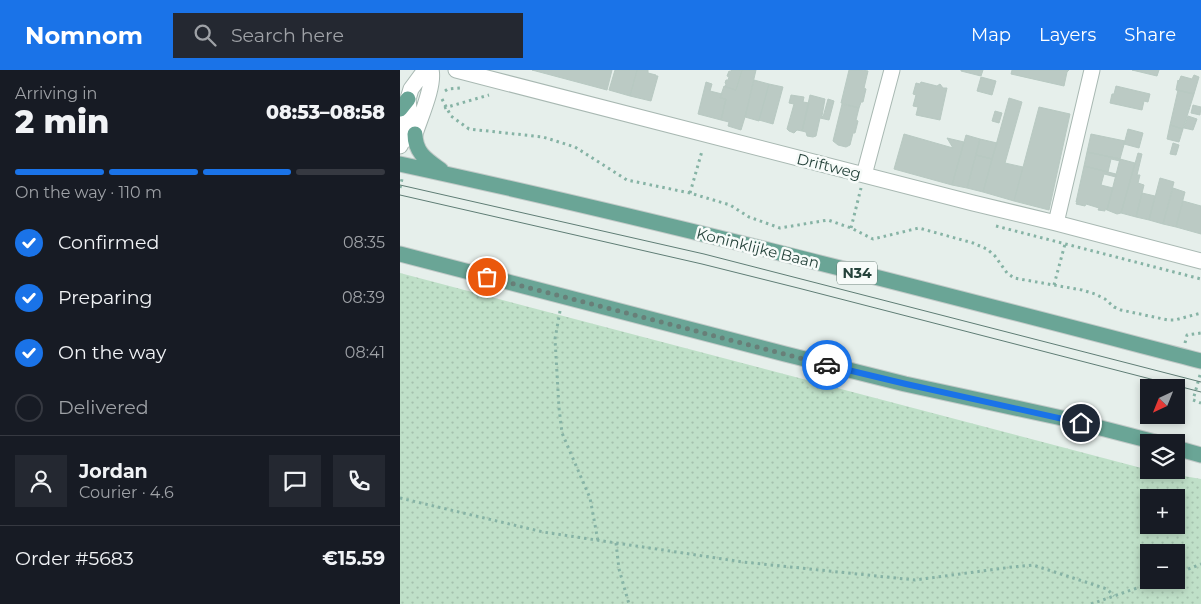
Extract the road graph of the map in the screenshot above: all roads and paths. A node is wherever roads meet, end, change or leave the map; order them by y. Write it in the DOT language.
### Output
graph roads {
  1 [pos="407,70"];
  2 [pos="424,70"];
  3 [pos="431,70"];
  4 [pos="456,70"];
  5 [pos="892,70"];
  6 [pos="1092,70"];
  7 [pos="469,90"];
  8 [pos="478,93"];
  9 [pos="488,95"];
  10 [pos="497,98"];
  11 [pos="406,99"];
  12 [pos="446,108"];
  13 [pos="441,109"];
  14 [pos="406,141"];
  15 [pos="702,150"];
  16 [pos="400,164"];
  17 [pos="446,174"];
  18 [pos="864,175"];
  19 [pos="860,191"];
  20 [pos="690,193"];
  21 [pos="1056,223"];
  22 [pos="994,226"];
  23 [pos="851,228"];
  24 [pos="1065,244"];
  25 [pos="400,254"];
  26 [pos="1201,262"];
  27 [pos="1201,279"];
  28 [pos="1054,285"];
  29 [pos="563,297"];
  30 [pos="1201,313"];
  31 [pos="1201,361"];
  32 [pos="1201,372"];
  33 [pos="1201,403"];
  34 [pos="1140,438"];
  35 [pos="1185,451"];
  36 [pos="1201,455"];
  37 [pos="400,498"];
  38 [pos="598,540"];
  39 [pos="616,543"];
  40 [pos="1200,566"];
  41 [pos="1185,571"];
  42 [pos="1140,587"];
  43 [pos="1114,596"];
  44 [pos="629,604"];
  45 [pos="1090,604"];
  1 -- 11 [label="street"];
  2 -- 11 [label="street"];
  3 -- 14 [label="street"];
  4 -- 18 [label="street, Driftweg"];
  5 -- 18 [label="street"];
  6 -- 21 [label="street"];
  7 -- 12 [label="path"];
  8 -- 9 [label="path"];
  9 -- 10 [label="path"];
  9 -- 12 [label="path"];
  11 -- 14 [label="street"];
  12 -- 13 [label="path"];
  12 -- 20 [label="path"];
  14 -- 17 [label="main road"];
  15 -- 20 [label="path"];
  16 -- 17 [label="main road, Koninklijke Baan / N34"];
  17 -- 31 [label="main road, Koninklijke Baan / N34"];
  18 -- 21 [label="street, Driftweg"];
  19 -- 23 [label="path"];
  20 -- 23 [label="path"];
  21 -- 26 [label="street, Driftweg"];
  22 -- 24 [label="path"];
  23 -- 28 [label="path"];
  24 -- 27 [label="path"];
  24 -- 28 [label="path"];
  25 -- 29 [label="main road"];
  28 -- 30 [label="path"];
  29 -- 34 [label="main road"];
  29 -- 38 [label="path"];
  32 -- 33 [label="path"];
  35 -- 36 [label="main road"];
  37 -- 38 [label="path"];
  38 -- 39 [label="path"];
  39 -- 43 [label="path"];
  39 -- 44 [label="path"];
  40 -- 41 [label="path"];
  42 -- 43 [label="path"];
  43 -- 45 [label="path"];
}
